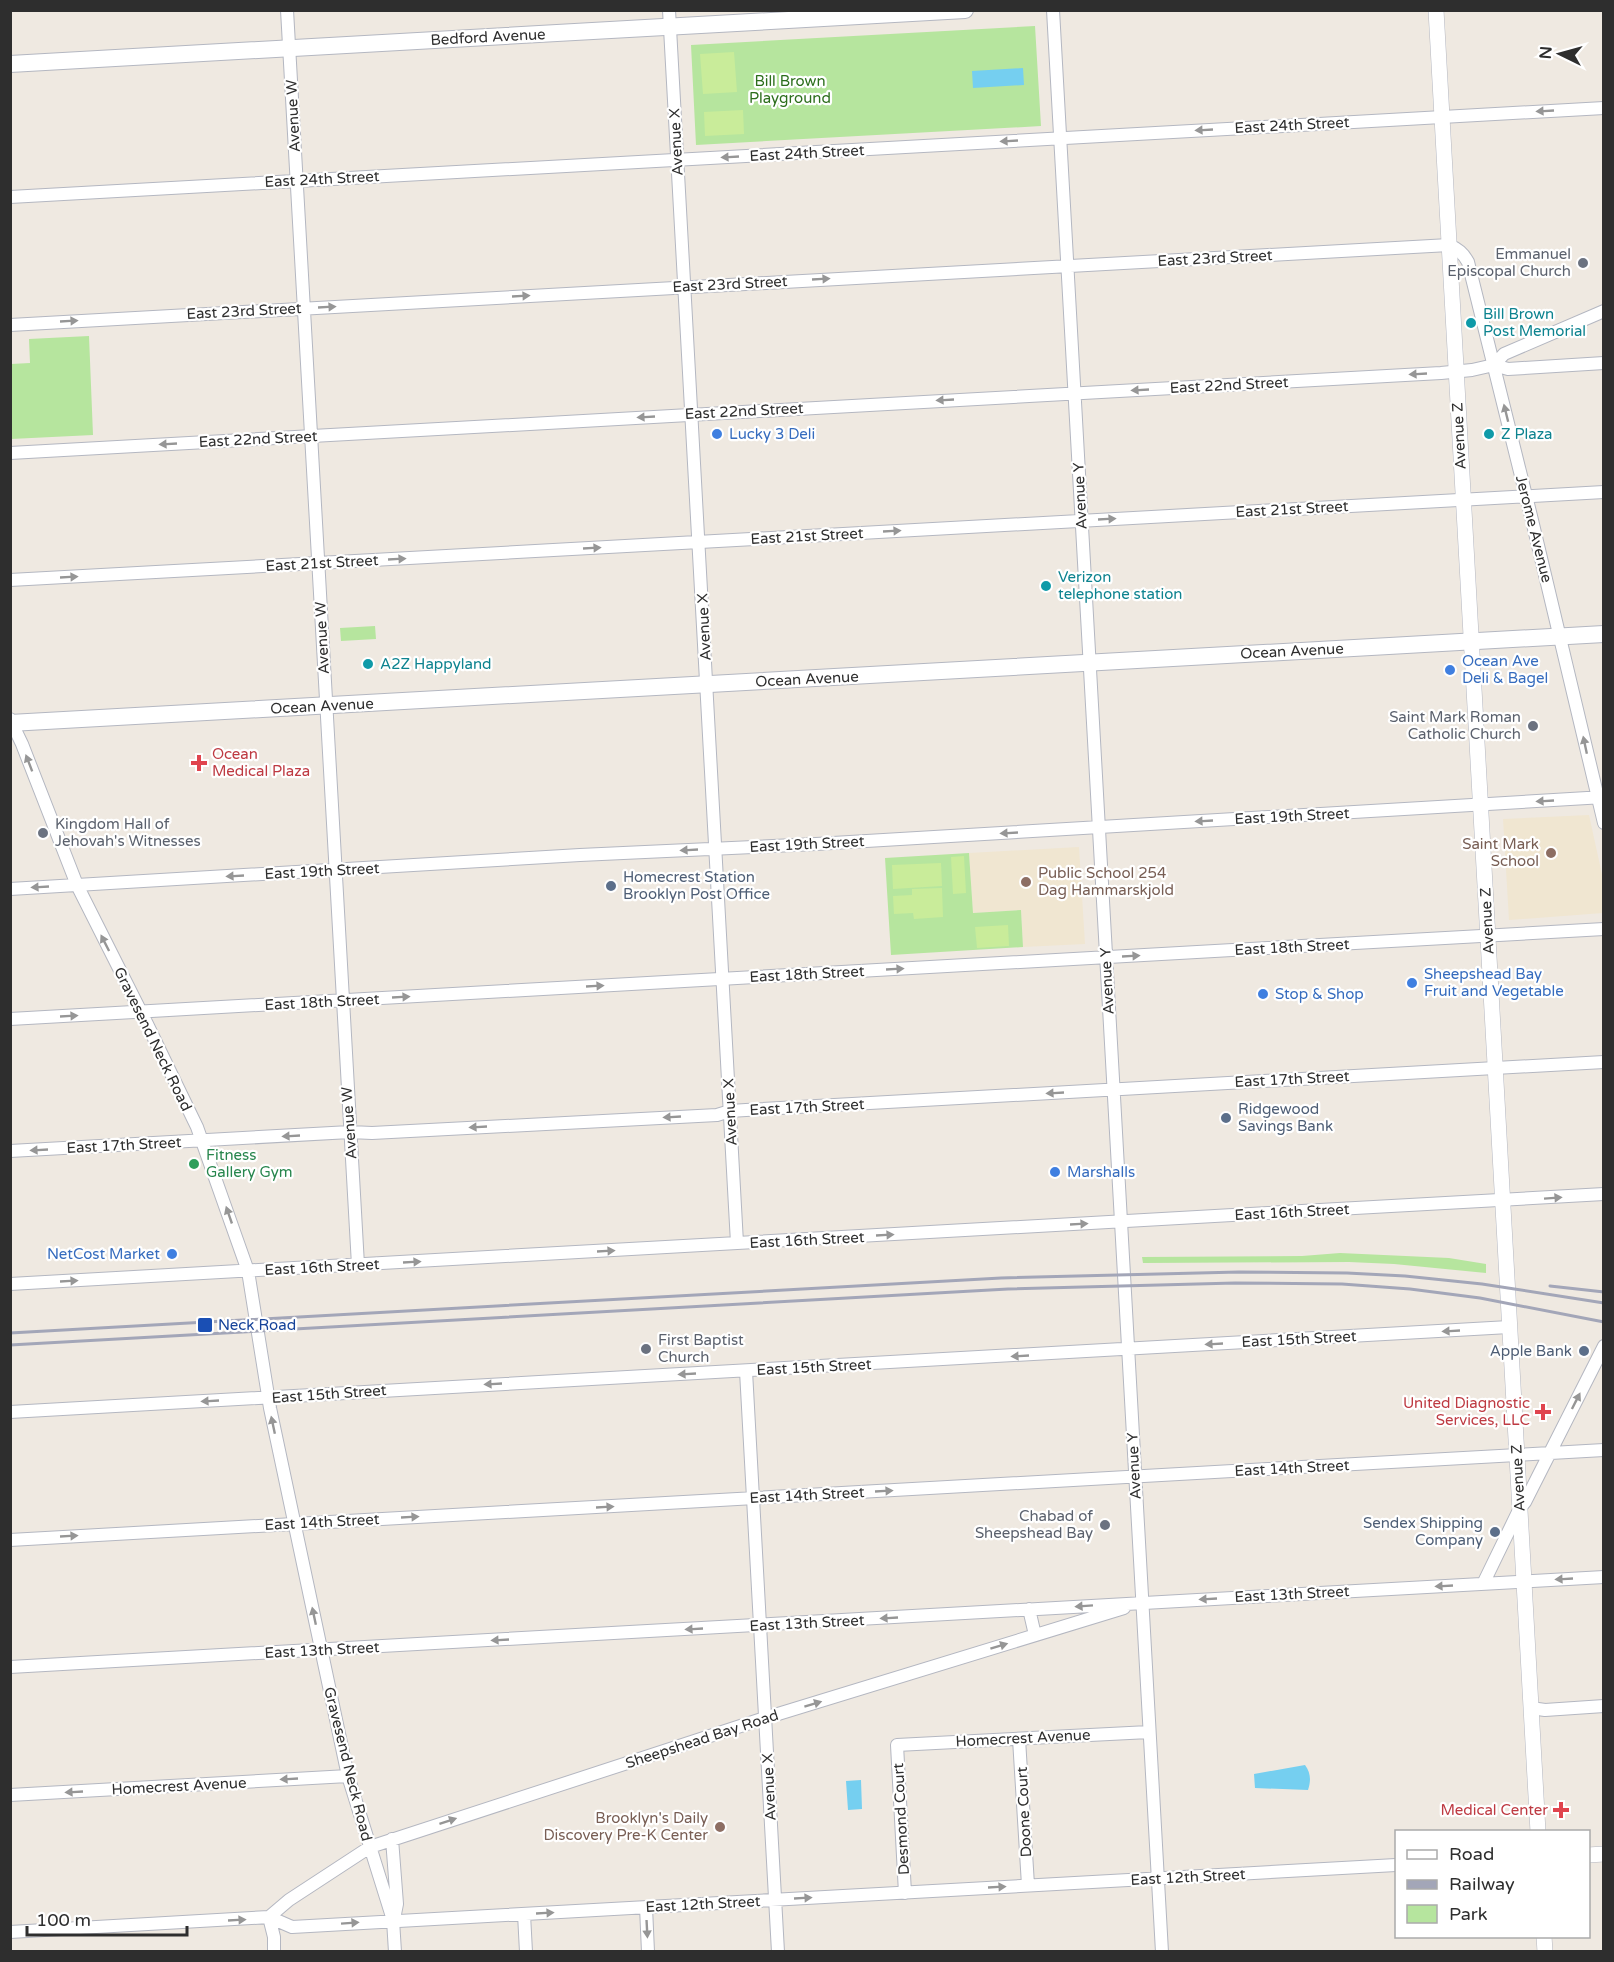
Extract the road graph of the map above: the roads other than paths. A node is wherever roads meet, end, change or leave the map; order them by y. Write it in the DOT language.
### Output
graph roads {
  1 [pos="287,10"];
  2 [pos="965,10"];
  3 [pos="1053,10"];
  4 [pos="1436,10"];
  5 [pos="669,19"];
  6 [pos="289,49"];
  7 [pos="10,64"];
  8 [pos="1604,108"];
  9 [pos="1441,117"];
  10 [pos="1060,139"];
  11 [pos="677,160"];
  12 [pos="297,181"];
  13 [pos="10,197"];
  14 [pos="1449,245"];
  15 [pos="1067,266"];
  16 [pos="684,287"];
  17 [pos="304,308"];
  18 [pos="1604,311"];
  19 [pos="10,325"];
  20 [pos="1604,363"];
  21 [pos="1494,365"];
  22 [pos="1456,371"];
  23 [pos="1074,393"];
  24 [pos="692,414"];
  25 [pos="311,435"];
  26 [pos="10,453"];
  27 [pos="1604,492"];
  28 [pos="1526,496"];
  29 [pos="1463,499"];
  30 [pos="1082,521"];
  31 [pos="699,542"];
  32 [pos="318,563"];
  33 [pos="10,580"];
  34 [pos="1604,634"];
  35 [pos="1560,636"];
  36 [pos="1471,641"];
  37 [pos="1089,663"];
  38 [pos="707,684"];
  39 [pos="325,705"];
  40 [pos="11,721"];
  41 [pos="1600,798"];
  42 [pos="1480,805"];
  43 [pos="1604,823"];
  44 [pos="1099,827"];
  45 [pos="716,848"];
  46 [pos="335,870"];
  47 [pos="76,885"];
  48 [pos="10,889"];
  49 [pos="1604,929"];
  50 [pos="1488,936"];
  51 [pos="1106,957"];
  52 [pos="723,979"];
  53 [pos="342,1000"];
  54 [pos="140,1012"];
  55 [pos="10,1019"];
  56 [pos="1604,1062"];
  57 [pos="1495,1069"];
  58 [pos="1113,1089"];
  59 [pos="730,1111"];
  60 [pos="350,1132"];
  61 [pos="202,1141"];
  62 [pos="10,1151"];
  63 [pos="1604,1194"];
  64 [pos="1502,1201"];
  65 [pos="1121,1222"];
  66 [pos="737,1243"];
  67 [pos="358,1265"];
  68 [pos="248,1270"];
  69 [pos="10,1284"];
  70 [pos="1509,1327"];
  71 [pos="1604,1346"];
  72 [pos="1128,1350"];
  73 [pos="746,1371"];
  74 [pos="268,1397"];
  75 [pos="10,1412"];
  76 [pos="1604,1450"];
  77 [pos="1549,1453"];
  78 [pos="1516,1455"];
  79 [pos="1135,1477"];
  80 [pos="753,1498"];
  81 [pos="1520,1508"];
  82 [pos="294,1524"];
  83 [pos="10,1540"];
  84 [pos="1604,1577"];
  85 [pos="1524,1582"];
  86 [pos="1483,1584"];
  87 [pos="1142,1602"];
  88 [pos="1029,1609"];
  89 [pos="760,1626"];
  90 [pos="1035,1635"];
  91 [pos="321,1650"];
  92 [pos="10,1667"];
  93 [pos="1604,1706"];
  94 [pos="1531,1708"];
  95 [pos="765,1718"];
  96 [pos="1149,1732"];
  97 [pos="1019,1739"];
  98 [pos="897,1745"];
  99 [pos="348,1776"];
  100 [pos="10,1795"];
  101 [pos="1538,1830"];
  102 [pos="392,1839"];
  103 [pos="370,1847"];
  104 [pos="1395,1865"];
  105 [pos="1158,1878"];
  106 [pos="1028,1885"];
  107 [pos="905,1893"];
  108 [pos="776,1900"];
  109 [pos="646,1907"];
  110 [pos="524,1914"];
  111 [pos="269,1917"];
  112 [pos="393,1920"];
  113 [pos="10,1932"];
  114 [pos="274,1952"];
  115 [pos="395,1952"];
  116 [pos="526,1952"];
  117 [pos="648,1952"];
  118 [pos="778,1952"];
  119 [pos="1162,1952"];
  1 -- 6 [label="street, Avenue W"];
  2 -- 5 [label="main road, Bedford Avenue"];
  3 -- 10 [label="street, Avenue Y"];
  4 -- 9 [label="street, Avenue Z"];
  5 -- 6 [label="main road, Bedford Avenue"];
  5 -- 11 [label="street, Avenue X"];
  6 -- 7 [label="main road, Bedford Avenue"];
  6 -- 12 [label="street, Avenue W"];
  8 -- 9 [label="street, East 24th Street, one-way"];
  9 -- 10 [label="street, East 24th Street, one-way"];
  9 -- 14 [label="street, Avenue Z"];
  10 -- 11 [label="street, East 24th Street, one-way"];
  10 -- 15 [label="street, Avenue Y"];
  11 -- 12 [label="street, East 24th Street"];
  11 -- 16 [label="street, Avenue X"];
  12 -- 13 [label="street, East 24th Street"];
  12 -- 17 [label="street, Avenue W"];
  14 -- 15 [label="street, East 23rd Street"];
  14 -- 21 [label="street, Jerome Avenue"];
  14 -- 22 [label="street, Avenue Z"];
  16 -- 15 [label="street, East 23rd Street, one-way"];
  15 -- 23 [label="street, Avenue Y"];
  17 -- 16 [label="street, East 23rd Street, one-way"];
  16 -- 24 [label="street, Avenue X"];
  19 -- 17 [label="street, East 23rd Street, one-way"];
  17 -- 25 [label="street, Avenue W"];
  18 -- 21 [label="street"];
  20 -- 21 [label="street"];
  21 -- 22 [label="street, East 22nd Street"];
  28 -- 21 [label="street, Jerome Avenue, one-way"];
  22 -- 23 [label="street, East 22nd Street, one-way"];
  22 -- 29 [label="street, Avenue Z"];
  23 -- 24 [label="street, East 22nd Street, one-way"];
  23 -- 30 [label="street, Avenue Y"];
  24 -- 25 [label="street, East 22nd Street, one-way"];
  24 -- 31 [label="street, Avenue X"];
  25 -- 26 [label="street, East 22nd Street, one-way"];
  25 -- 32 [label="street, Avenue W"];
  27 -- 28 [label="street, East 21st Street"];
  28 -- 29 [label="street, East 21st Street"];
  28 -- 35 [label="street, Jerome Avenue"];
  30 -- 29 [label="street, East 21st Street, one-way"];
  29 -- 36 [label="street, Avenue Z"];
  31 -- 30 [label="street, East 21st Street, one-way"];
  30 -- 37 [label="street, Avenue Y"];
  32 -- 31 [label="street, East 21st Street, one-way"];
  31 -- 38 [label="street, Avenue X"];
  33 -- 32 [label="street, East 21st Street, one-way"];
  32 -- 39 [label="street, Avenue W"];
  34 -- 35 [label="main road, Ocean Avenue"];
  35 -- 36 [label="main road, Ocean Avenue"];
  41 -- 35 [label="street, Jerome Avenue, one-way"];
  36 -- 37 [label="main road, Ocean Avenue"];
  36 -- 42 [label="street, Avenue Z"];
  37 -- 38 [label="main road, Ocean Avenue"];
  37 -- 44 [label="street, Avenue Y"];
  38 -- 39 [label="main road, Ocean Avenue"];
  38 -- 45 [label="street, Avenue X"];
  39 -- 40 [label="main road, Ocean Avenue"];
  39 -- 46 [label="street, Avenue W"];
  47 -- 40 [label="street, Gravesend Neck Road, one-way"];
  41 -- 42 [label="street, East 19th Street, one-way"];
  41 -- 43 [label="street, Jerome Avenue"];
  42 -- 44 [label="street, East 19th Street, one-way"];
  42 -- 50 [label="street, Avenue Z"];
  44 -- 45 [label="street, East 19th Street, one-way"];
  44 -- 51 [label="street, Avenue Y"];
  45 -- 46 [label="street, East 19th Street, one-way"];
  45 -- 52 [label="street, Avenue X"];
  46 -- 47 [label="street, East 19th Street, one-way"];
  46 -- 53 [label="street, Avenue W"];
  47 -- 48 [label="street, East 19th Street, one-way"];
  54 -- 47 [label="street, Gravesend Neck Road, one-way"];
  49 -- 50 [label="street, East 18th Street"];
  51 -- 50 [label="street, East 18th Street, one-way"];
  50 -- 57 [label="street, Avenue Z"];
  52 -- 51 [label="street, East 18th Street, one-way"];
  51 -- 58 [label="street, Avenue Y"];
  53 -- 52 [label="street, East 18th Street, one-way"];
  52 -- 59 [label="street, Avenue X"];
  53 -- 54 [label="street, East 18th Street"];
  53 -- 60 [label="street, Avenue W"];
  55 -- 54 [label="street, East 18th Street, one-way"];
  54 -- 61 [label="street, Gravesend Neck Road"];
  56 -- 57 [label="street, East 17th Street"];
  57 -- 58 [label="street, East 17th Street"];
  57 -- 64 [label="street, Avenue Z"];
  58 -- 59 [label="street, East 17th Street, one-way"];
  58 -- 65 [label="street, Avenue Y"];
  59 -- 60 [label="street, East 17th Street, one-way"];
  59 -- 66 [label="street, Avenue X"];
  60 -- 61 [label="street, East 17th Street, one-way"];
  60 -- 67 [label="street, Avenue W"];
  61 -- 62 [label="street, East 17th Street, one-way"];
  68 -- 61 [label="street, Gravesend Neck Road, one-way"];
  64 -- 63 [label="street, East 16th Street, one-way"];
  64 -- 65 [label="street, East 16th Street"];
  64 -- 70 [label="street, Avenue Z"];
  66 -- 65 [label="street, East 16th Street, one-way"];
  65 -- 72 [label="street, Avenue Y"];
  67 -- 66 [label="street, East 16th Street, one-way"];
  67 -- 68 [label="street, East 16th Street"];
  69 -- 68 [label="street, East 16th Street, one-way"];
  68 -- 74 [label="street, Gravesend Neck Road"];
  70 -- 72 [label="street, East 15th Street, one-way"];
  70 -- 78 [label="street, Avenue Z"];
  77 -- 71 [label="street, one-way"];
  72 -- 73 [label="street, East 15th Street, one-way"];
  72 -- 79 [label="street, Avenue Y"];
  73 -- 74 [label="street, East 15th Street, one-way"];
  73 -- 80 [label="street, Avenue X"];
  74 -- 75 [label="street, East 15th Street, one-way"];
  82 -- 74 [label="street, Gravesend Neck Road, one-way"];
  76 -- 77 [label="street, East 14th Street"];
  77 -- 78 [label="street, East 14th Street"];
  77 -- 81 [label="street"];
  78 -- 79 [label="street, East 14th Street"];
  78 -- 81 [label="street, Avenue Z"];
  80 -- 79 [label="street, East 14th Street, one-way"];
  79 -- 87 [label="street, Avenue Y"];
  82 -- 80 [label="street, East 14th Street, one-way"];
  80 -- 89 [label="street, Avenue X"];
  81 -- 85 [label="street, Avenue Z"];
  81 -- 86 [label="street"];
  83 -- 82 [label="street, East 14th Street, one-way"];
  91 -- 82 [label="street, Gravesend Neck Road, one-way"];
  84 -- 85 [label="street, East 13th Street, one-way"];
  85 -- 86 [label="street, East 13th Street"];
  85 -- 94 [label="street, Avenue Z"];
  86 -- 87 [label="street, East 13th Street, one-way"];
  87 -- 88 [label="street, East 13th Street, one-way"];
  87 -- 90 [label="street, Sheepshead Bay Road"];
  87 -- 96 [label="street, Avenue Y"];
  88 -- 89 [label="street, East 13th Street, one-way"];
  88 -- 90 [label="street"];
  89 -- 91 [label="street, East 13th Street, one-way"];
  89 -- 95 [label="street, Avenue X"];
  95 -- 90 [label="street, Sheepshead Bay Road, one-way"];
  91 -- 92 [label="street, East 13th Street"];
  91 -- 99 [label="street, Gravesend Neck Road"];
  93 -- 94 [label="street"];
  94 -- 101 [label="street, Avenue Z"];
  102 -- 95 [label="street, Sheepshead Bay Road, one-way"];
  95 -- 108 [label="street, Avenue X"];
  96 -- 97 [label="street, Homecrest Avenue"];
  96 -- 105 [label="street, Avenue Y"];
  97 -- 98 [label="street, Homecrest Avenue"];
  97 -- 106 [label="street, Doone Court"];
  98 -- 107 [label="street, Desmond Court"];
  99 -- 100 [label="street, Homecrest Avenue, one-way"];
  99 -- 103 [label="street, Gravesend Neck Road"];
  102 -- 103 [label="street, Sheepshead Bay Road"];
  102 -- 112 [label="street"];
  103 -- 111 [label="street, Gravesend Neck Road"];
  103 -- 112 [label="street"];
  104 -- 105 [label="street, East 12th Street"];
  105 -- 106 [label="street, East 12th Street"];
  105 -- 119 [label="street, Avenue Y"];
  107 -- 106 [label="street, East 12th Street, one-way"];
  108 -- 107 [label="street, East 12th Street, one-way"];
  108 -- 109 [label="street, East 12th Street"];
  108 -- 118 [label="street, Avenue X"];
  110 -- 109 [label="street, East 12th Street, one-way"];
  109 -- 117 [label="street, one-way"];
  110 -- 112 [label="street, East 12th Street"];
  110 -- 116 [label="street"];
  111 -- 112 [label="street, East 12th Street, one-way"];
  113 -- 111 [label="street, East 12th Street, one-way"];
  111 -- 114 [label="street"];
  112 -- 115 [label="street"];
}
